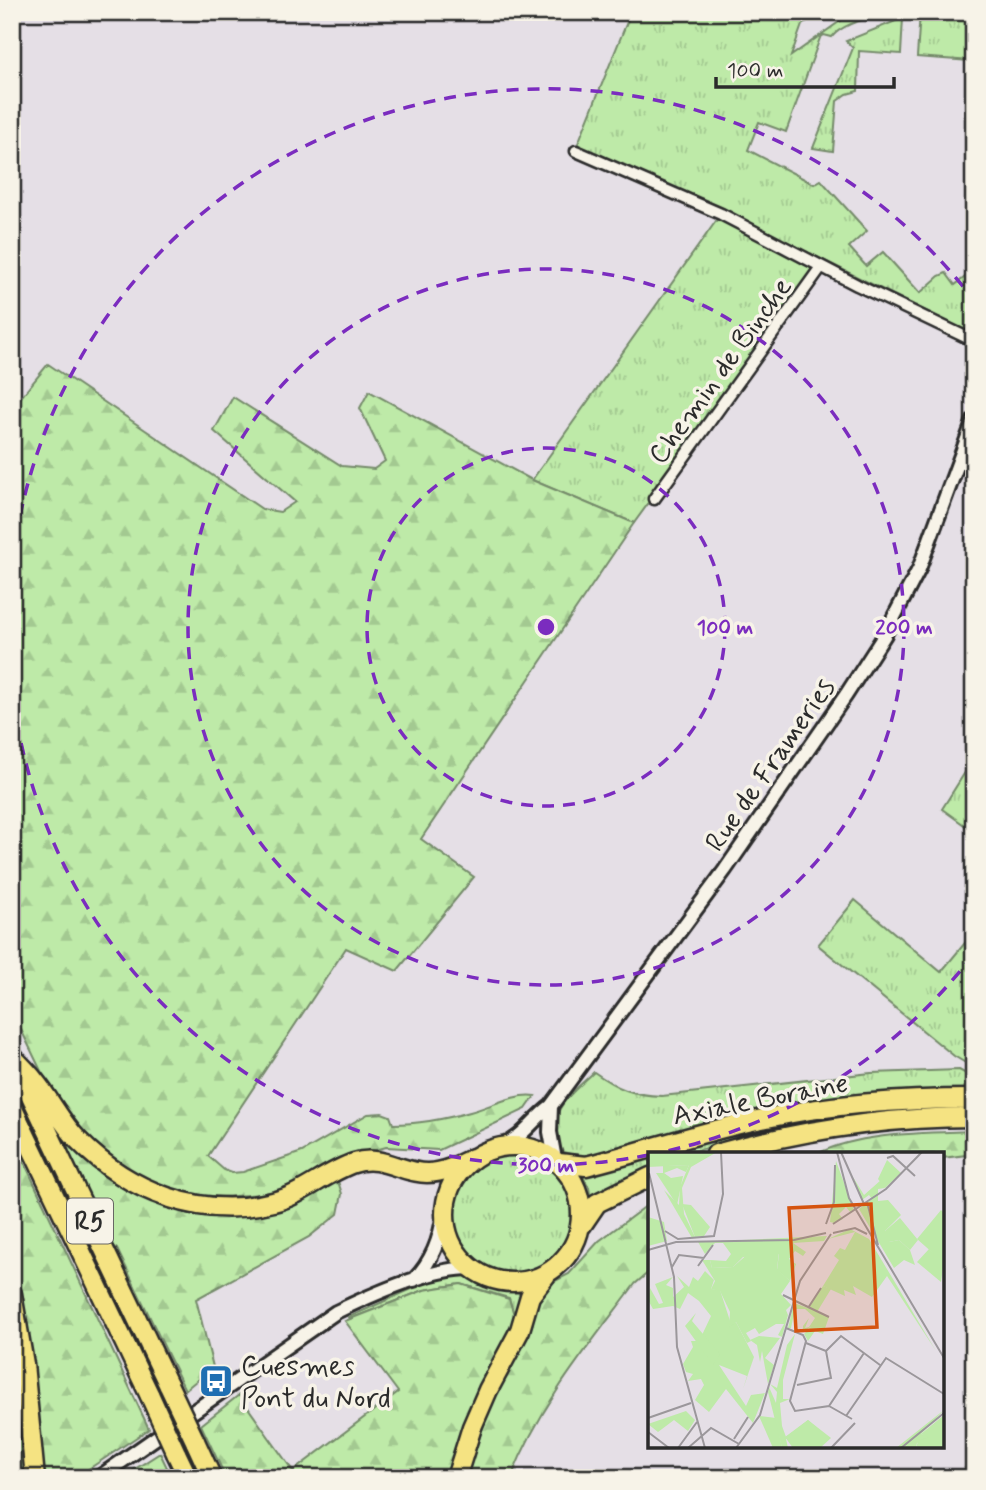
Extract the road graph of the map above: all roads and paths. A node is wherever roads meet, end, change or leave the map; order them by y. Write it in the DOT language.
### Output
graph roads {
  1 [pos="576,151"];
  2 [pos="821,267"];
  3 [pos="974,341"];
  4 [pos="974,420"];
  5 [pos="654,499"];
  6 [pos="12,1057"];
  7 [pos="974,1099"];
  8 [pos="551,1106"];
  9 [pos="12,1107"];
  10 [pos="974,1117"];
  11 [pos="502,1146"];
  12 [pos="723,1152"];
  13 [pos="473,1158"];
  14 [pos="557,1161"];
  15 [pos="648,1178"];
  16 [pos="444,1213"];
  17 [pos="580,1228"];
  18 [pos="471,1268"];
  19 [pos="548,1273"];
  20 [pos="414,1280"];
  21 [pos="12,1294"];
  22 [pos="35,1478"];
  23 [pos="98,1478"];
  24 [pos="188,1478"];
  25 [pos="212,1478"];
  26 [pos="456,1478"];
  1 -- 2 [label="street, Chemin de Binche"];
  2 -- 3 [label="street, Chemin de Binche"];
  2 -- 5 [label="street, Chemin de Binche"];
  4 -- 8 [label="main road, Rue de Frameries"];
  6 -- 13 [label="highway"];
  6 -- 25 [label="highway, R5, bridge"];
  7 -- 14 [label="highway, Axiale Boraine"];
  8 -- 11 [label="main road, Rue de Frameries"];
  8 -- 14 [label="main road"];
  9 -- 24 [label="highway, R5, bridge"];
  10 -- 12 [label="highway, Axiale Boraine"];
  11 -- 13 [label="highway"];
  11 -- 14 [label="highway"];
  13 -- 16 [label="highway"];
  14 -- 17 [label="highway"];
  15 -- 17 [label="highway"];
  16 -- 18 [label="highway"];
  16 -- 20 [label="main road"];
  17 -- 19 [label="highway"];
  18 -- 19 [label="highway"];
  18 -- 20 [label="main road"];
  19 -- 26 [label="highway"];
  20 -- 23 [label="main road"];
  21 -- 22 [label="highway"];
}
